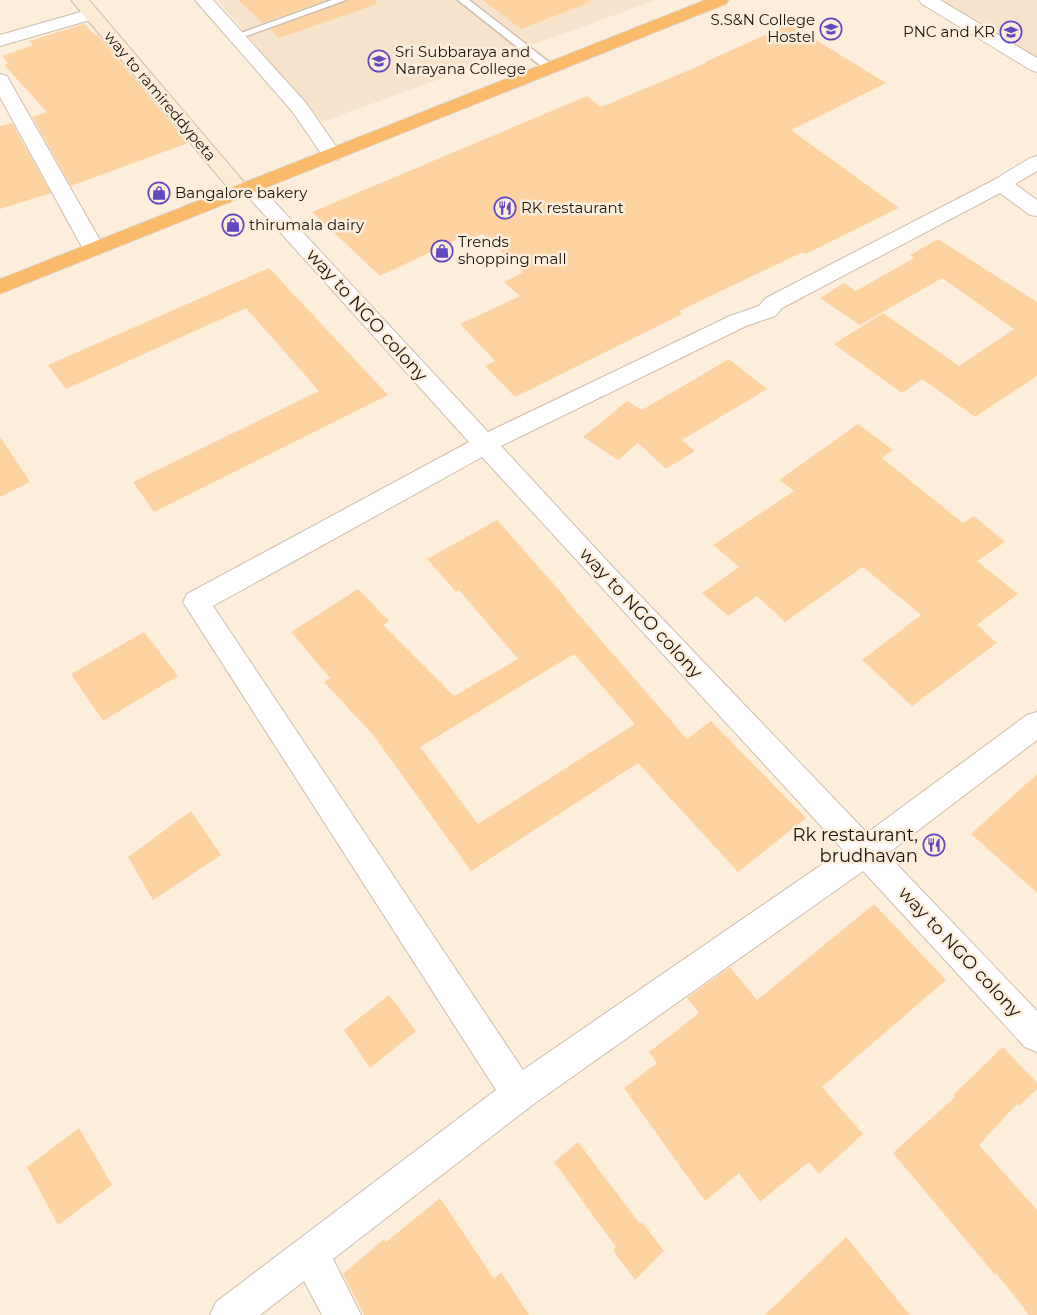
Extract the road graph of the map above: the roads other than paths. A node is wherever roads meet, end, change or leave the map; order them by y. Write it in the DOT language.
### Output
graph roads {
  1 [pos="204,0"];
  2 [pos="341,0"];
  3 [pos="463,0"];
  4 [pos="720,0"];
  5 [pos="928,0"];
  6 [pos="85,7"];
  7 [pos="235,37"];
  8 [pos="0,41"];
  9 [pos="1037,66"];
  10 [pos="550,68"];
  11 [pos="0,80"];
  12 [pos="332,155"];
  13 [pos="1037,162"];
  14 [pos="1001,184"];
  15 [pos="245,189"];
  16 [pos="1037,210"];
  17 [pos="94,248"];
  18 [pos="1,285"];
  19 [pos="486,444"];
  20 [pos="1037,724"];
  21 [pos="865,852"];
  22 [pos="1037,1035"];
  23 [pos="519,1094"];
  24 [pos="310,1253"];
  25 [pos="229,1315"];
  26 [pos="342,1315"];
  1 -- 7 [label="street"];
  2 -- 7 [label="lane"];
  3 -- 10 [label="lane"];
  4 -- 10 [label="highway"];
  5 -- 9 [label="street"];
  6 -- 8 [label="street"];
  6 -- 15 [label="street, way to ramireddypeta"];
  7 -- 12 [label="street"];
  10 -- 12 [label="highway"];
  11 -- 17 [label="street"];
  12 -- 15 [label="highway"];
  13 -- 14 [label="street"];
  14 -- 16 [label="street"];
  14 -- 19 [label="street"];
  15 -- 17 [label="highway"];
  15 -- 19 [label="street, way to NGO colony"];
  17 -- 18 [label="highway"];
  19 -- 21 [label="street, way to NGO colony"];
  19 -- 23 [label="street"];
  20 -- 21 [label="street"];
  21 -- 22 [label="street, way to NGO colony"];
  21 -- 23 [label="street"];
  23 -- 24 [label="street"];
  24 -- 25 [label="street"];
  24 -- 26 [label="street"];
}
